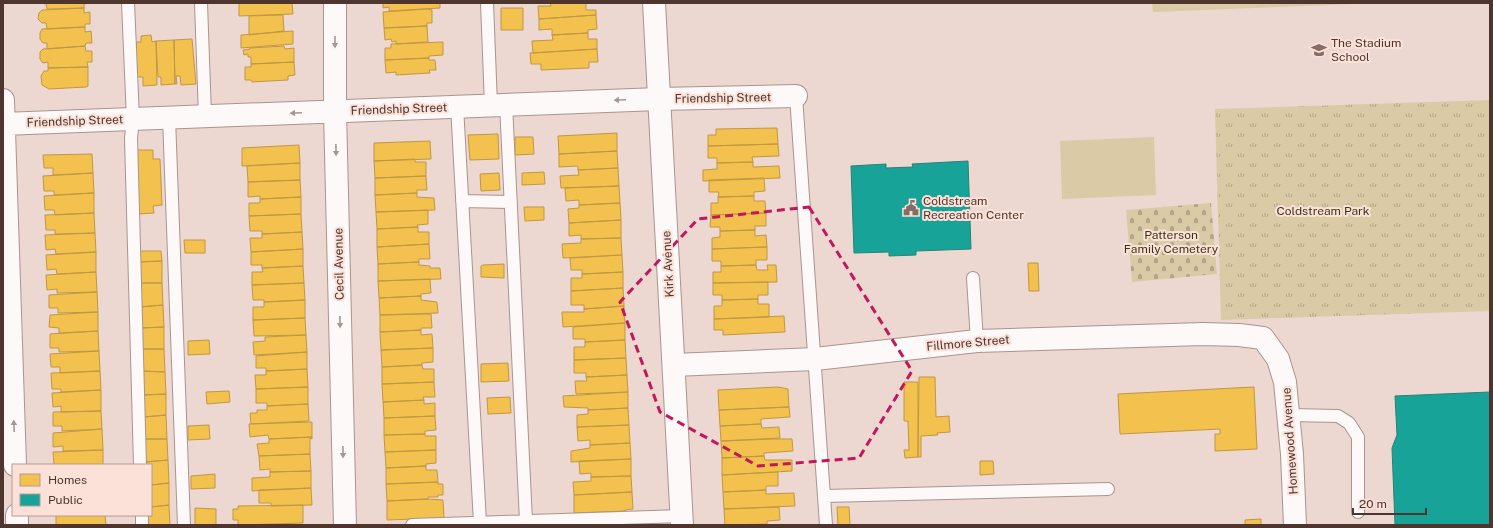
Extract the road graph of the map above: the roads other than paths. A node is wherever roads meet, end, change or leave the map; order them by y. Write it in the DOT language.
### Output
graph roads {
  1 [pos="128,3"];
  2 [pos="201,3"];
  3 [pos="335,3"];
  4 [pos="487,3"];
  5 [pos="654,3"];
  6 [pos="796,96"];
  7 [pos="659,99"];
  8 [pos="3,100"];
  9 [pos="499,105"];
  10 [pos="457,106"];
  11 [pos="335,111"];
  12 [pos="205,116"];
  13 [pos="169,118"];
  14 [pos="133,119"];
  15 [pos="3,124"];
  16 [pos="462,201"];
  17 [pos="511,202"];
  18 [pos="973,278"];
  19 [pos="1263,338"];
  20 [pos="977,341"];
  21 [pos="814,359"];
  22 [pos="674,365"];
  23 [pos="1289,415"];
  24 [pos="15,464"];
  25 [pos="140,464"];
  26 [pos="1108,489"];
  27 [pos="824,496"];
  28 [pos="1358,512"];
  29 [pos="682,521"];
  30 [pos="526,522"];
  31 [pos="480,523"];
  32 [pos="184,525"];
  33 [pos="345,525"];
  34 [pos="412,525"];
  35 [pos="826,525"];
  36 [pos="1295,525"];
  1 -- 14 [label="lane"];
  2 -- 12 [label="lane"];
  3 -- 11 [label="street, Cecil Avenue, one-way"];
  4 -- 9 [label="lane"];
  5 -- 7 [label="street, Kirk Avenue"];
  6 -- 7 [label="street, Friendship Street"];
  6 -- 21 [label="lane"];
  7 -- 9 [label="street, Friendship Street, one-way"];
  7 -- 22 [label="street, Kirk Avenue"];
  8 -- 15 [label="street"];
  9 -- 10 [label="street, Friendship Street"];
  9 -- 17 [label="lane"];
  10 -- 11 [label="street, Friendship Street"];
  10 -- 16 [label="lane"];
  11 -- 12 [label="street, Friendship Street, one-way"];
  11 -- 33 [label="street, Cecil Avenue, one-way"];
  12 -- 13 [label="street, Friendship Street"];
  13 -- 14 [label="street, Friendship Street"];
  13 -- 32 [label="lane"];
  14 -- 15 [label="street, Friendship Street"];
  14 -- 25 [label="lane"];
  24 -- 15 [label="street, one-way"];
  16 -- 17 [label="lane"];
  16 -- 31 [label="lane"];
  17 -- 30 [label="lane"];
  18 -- 20 [label="lane"];
  19 -- 20 [label="street, Fillmore Street"];
  19 -- 23 [label="street, Homewood Avenue"];
  20 -- 21 [label="street, Fillmore Street"];
  21 -- 22 [label="street, Fillmore Street"];
  21 -- 27 [label="lane"];
  22 -- 29 [label="street, Kirk Avenue"];
  23 -- 28 [label="lane"];
  23 -- 36 [label="street, Homewood Avenue"];
  26 -- 27 [label="lane"];
  27 -- 35 [label="lane"];
  29 -- 30 [label="lane"];
  30 -- 31 [label="lane"];
  31 -- 34 [label="lane"];
}
